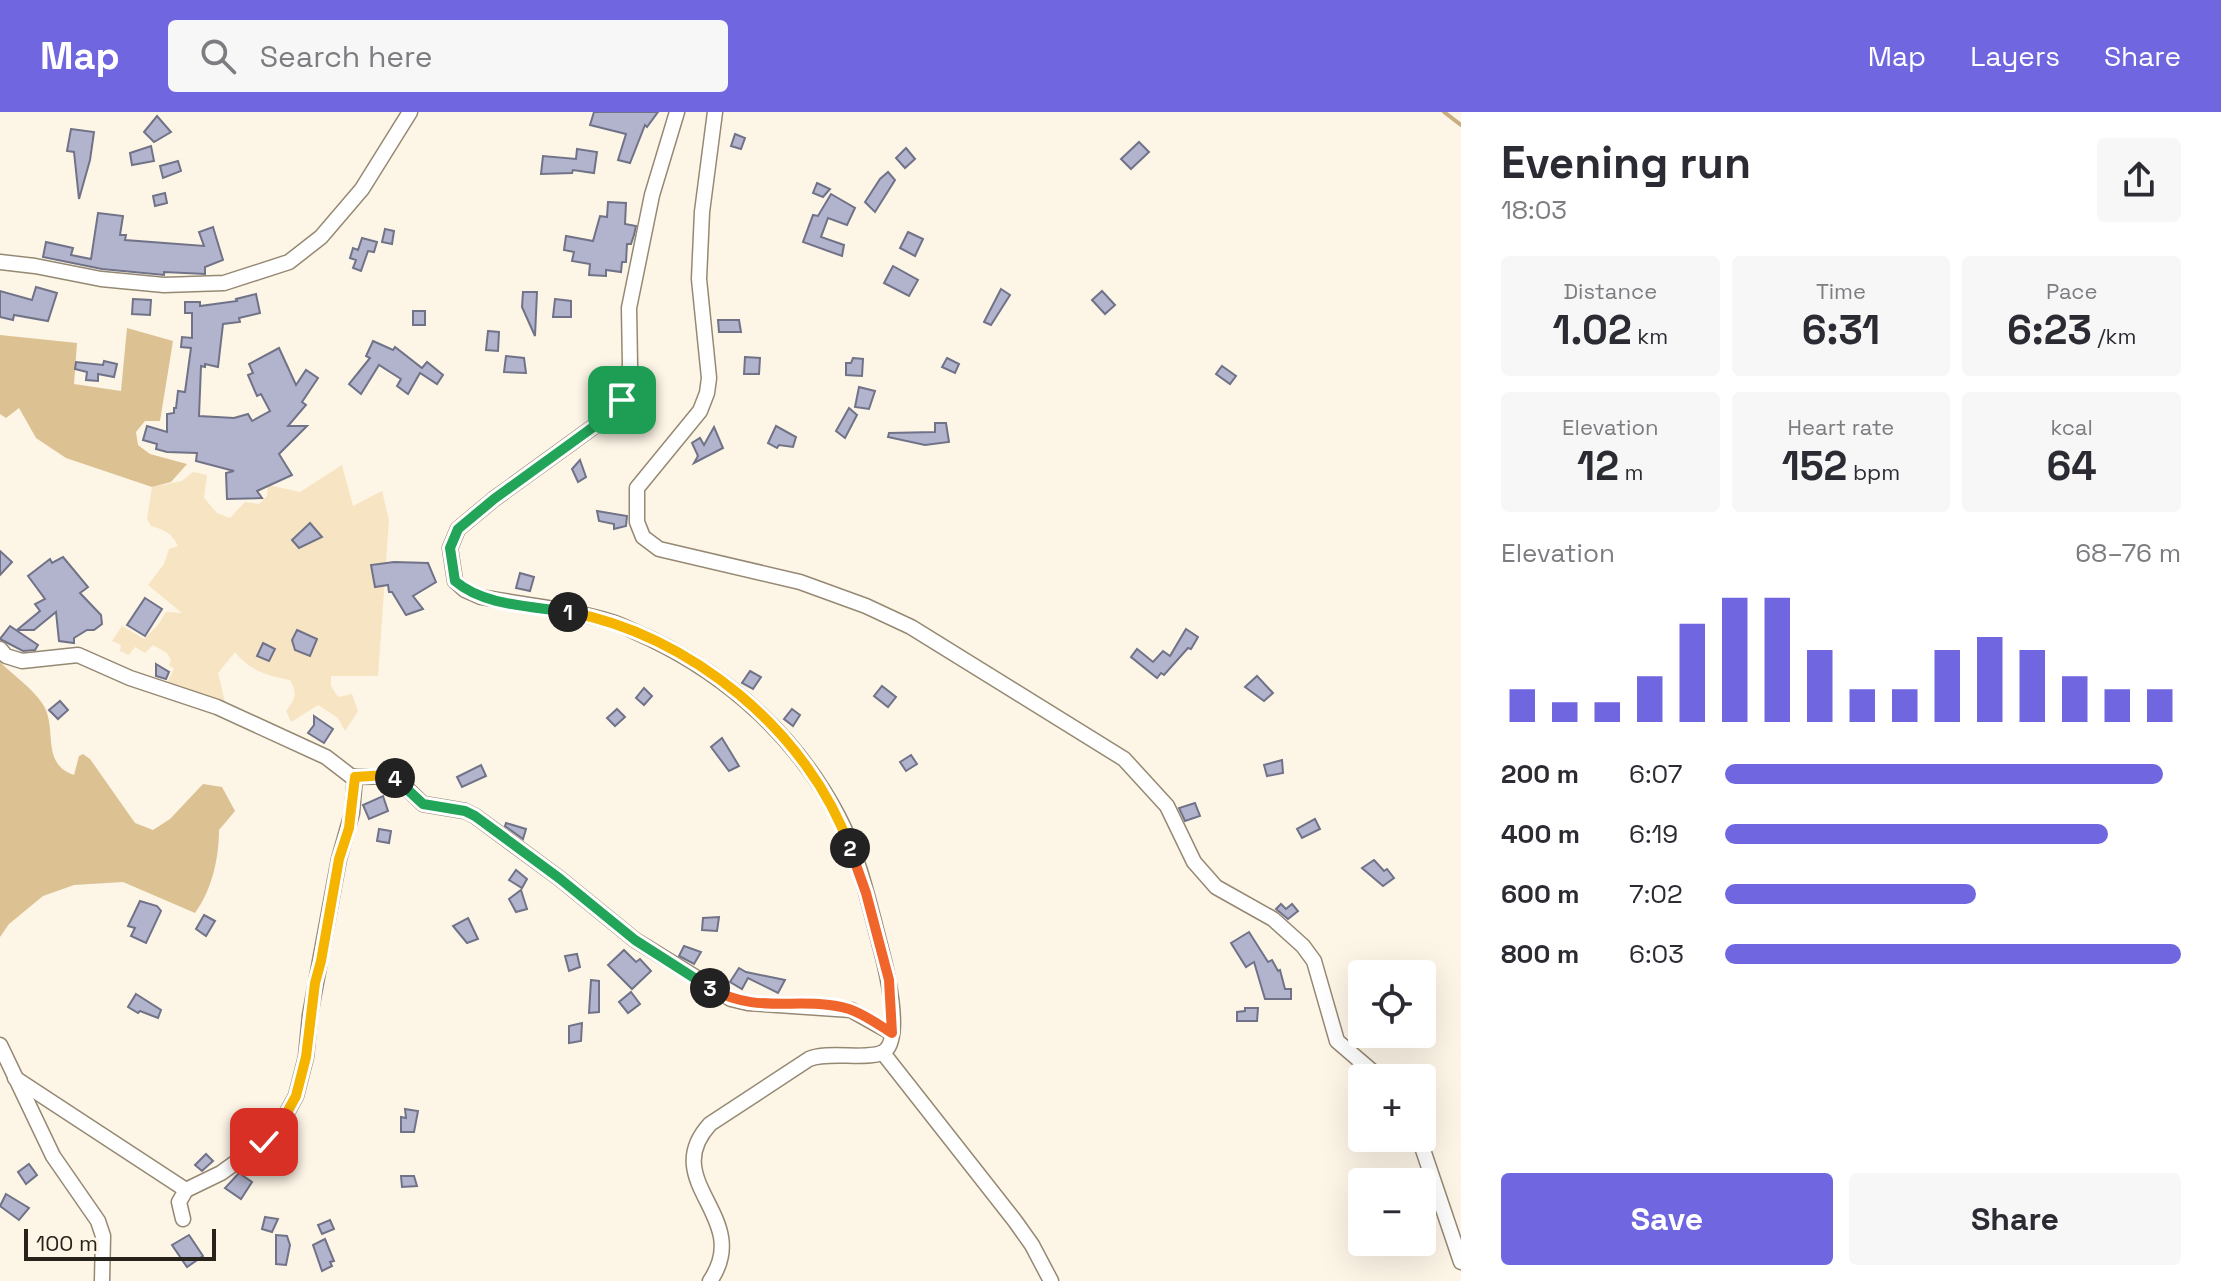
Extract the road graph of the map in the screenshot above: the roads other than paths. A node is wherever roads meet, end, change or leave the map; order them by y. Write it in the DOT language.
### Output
graph roads {
  1 [pos="410,112"];
  2 [pos="677,112"];
  3 [pos="715,112"];
  4 [pos="0,262"];
  5 [pos="0,649"];
  6 [pos="355,777"];
  7 [pos="892,1033"];
  8 [pos="0,1045"];
  9 [pos="883,1053"];
  10 [pos="1364,1064"];
  11 [pos="14,1077"];
  12 [pos="1424,1152"];
  13 [pos="186,1190"];
  14 [pos="183,1219"];
  15 [pos="1461,1262"];
  16 [pos="102,1281"];
  17 [pos="710,1281"];
  18 [pos="1051,1281"];
  1 -- 4 [label="street"];
  2 -- 7 [label="street"];
  3 -- 10 [label="street"];
  5 -- 6 [label="street"];
  6 -- 7 [label="street"];
  6 -- 13 [label="street"];
  7 -- 9 [label="street"];
  8 -- 11 [label="street"];
  9 -- 17 [label="street"];
  9 -- 18 [label="street"];
  11 -- 13 [label="street"];
  11 -- 16 [label="street"];
  12 -- 15 [label="street"];
  13 -- 14 [label="street"];
}
